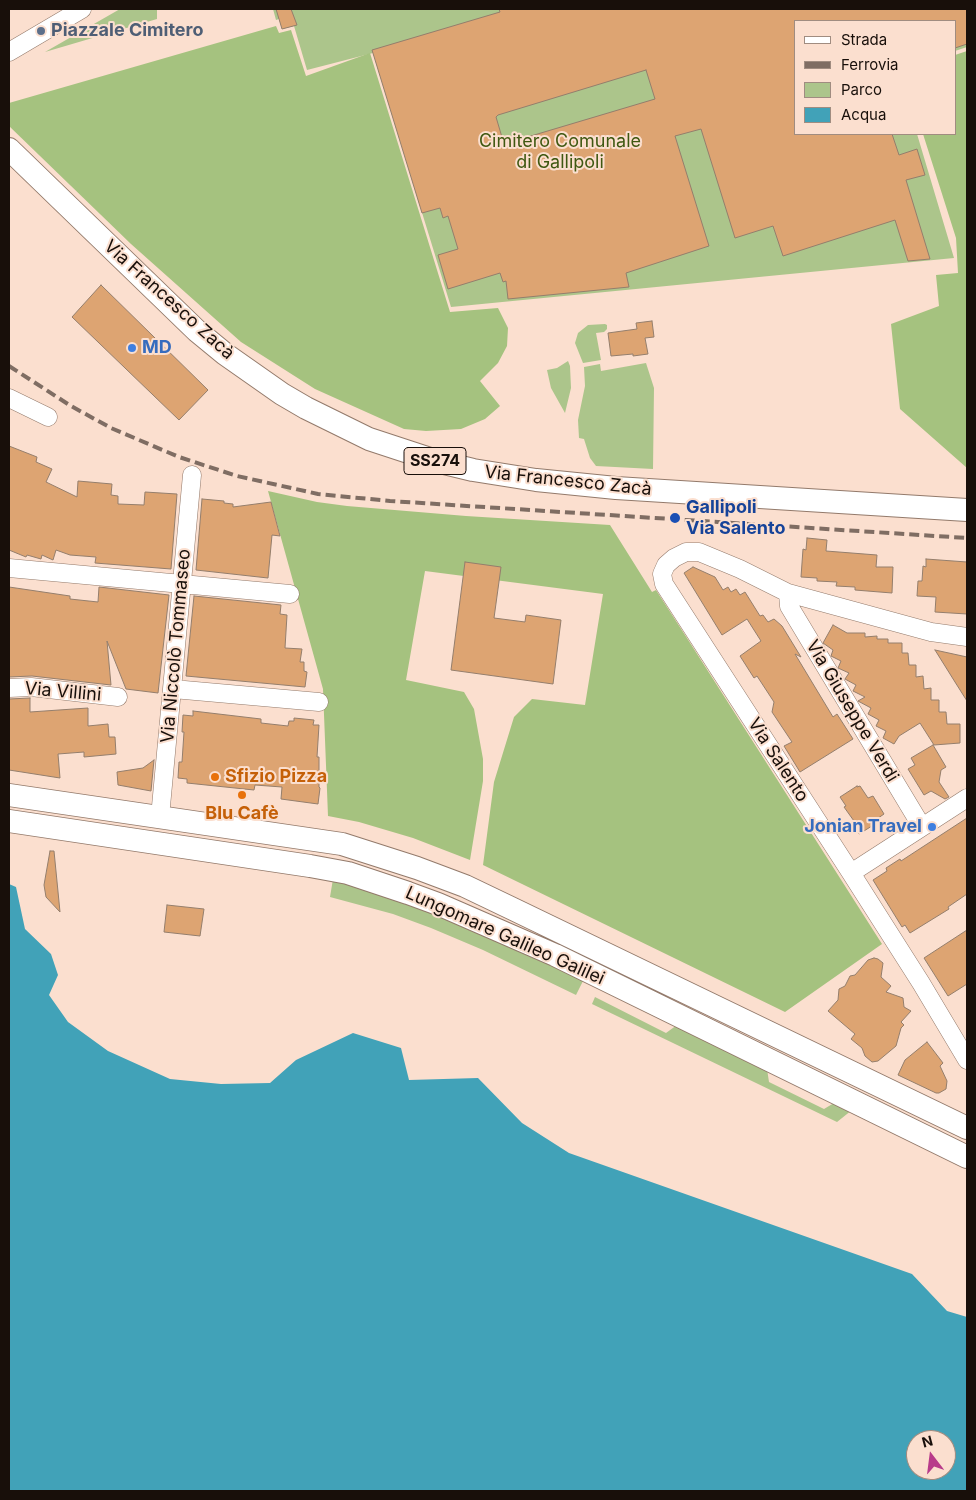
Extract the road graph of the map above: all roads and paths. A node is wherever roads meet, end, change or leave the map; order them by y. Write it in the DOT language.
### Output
graph roads {
  1 [pos="82,9"];
  2 [pos="9,52"];
  3 [pos="9,149"];
  4 [pos="9,398"];
  5 [pos="48,417"];
  6 [pos="192,474"];
  7 [pos="967,510"];
  8 [pos="9,568"];
  9 [pos="182,584"];
  10 [pos="788,593"];
  11 [pos="290,594"];
  12 [pos="967,638"];
  13 [pos="9,688"];
  14 [pos="173,690"];
  15 [pos="118,697"];
  16 [pos="319,702"];
  17 [pos="9,795"];
  18 [pos="967,798"];
  19 [pos="160,817"];
  20 [pos="9,821"];
  21 [pos="922,827"];
  22 [pos="157,843"];
  23 [pos="851,873"];
  24 [pos="967,1060"];
  25 [pos="967,1128"];
  26 [pos="967,1157"];
  1 -- 2 [label="street"];
  3 -- 7 [label="main road, Via Francesco Zacà / SS274"];
  4 -- 5 [label="street"];
  6 -- 9 [label="street, Via Niccolò Tommaseo"];
  8 -- 9 [label="street"];
  9 -- 11 [label="street"];
  9 -- 14 [label="street, Via Niccolò Tommaseo"];
  10 -- 12 [label="street"];
  10 -- 21 [label="street, Via Giuseppe Verdi"];
  10 -- 23 [label="street, Via Salento"];
  13 -- 15 [label="street, Via Villini"];
  14 -- 16 [label="street"];
  14 -- 19 [label="street, Via Niccolò Tommaseo"];
  17 -- 19 [label="main road, Lungomare Galileo Galilei"];
  18 -- 21 [label="street"];
  19 -- 22 [label="main road"];
  19 -- 25 [label="main road, Lungomare Galileo Galilei"];
  20 -- 22 [label="main road, Lungomare Galileo Galilei"];
  21 -- 23 [label="street"];
  22 -- 26 [label="main road, Lungomare Galileo Galilei"];
  23 -- 24 [label="street, Via Salento"];
}
